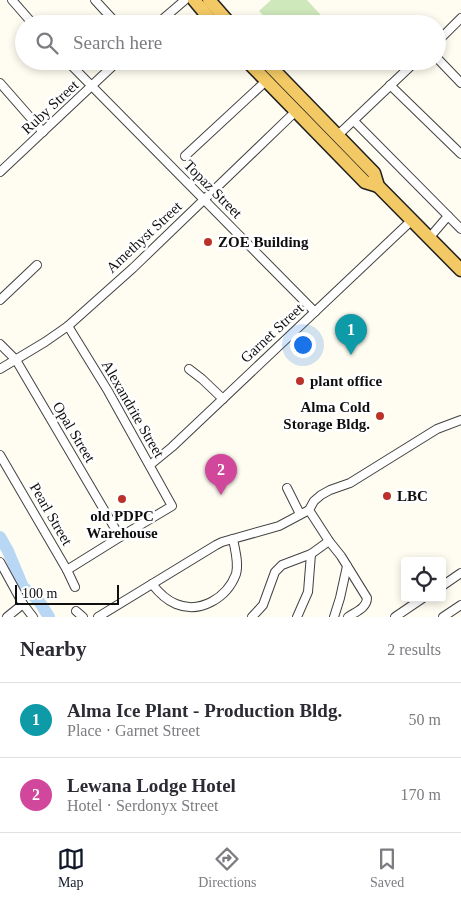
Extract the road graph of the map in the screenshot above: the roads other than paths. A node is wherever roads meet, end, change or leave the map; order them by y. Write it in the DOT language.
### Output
graph roads {
  1 [pos="12,0"];
  2 [pos="95,0"];
  3 [pos="194,0"];
  4 [pos="209,0"];
  5 [pos="180,1"];
  6 [pos="25,15"];
  7 [pos="109,15"];
  8 [pos="166,15"];
  9 [pos="206,15"];
  10 [pos="222,15"];
  11 [pos="461,18"];
  12 [pos="446,33"];
  13 [pos="446,67"];
  14 [pos="75,70"];
  15 [pos="109,70"];
  16 [pos="256,70"];
  17 [pos="274,70"];
  18 [pos="406,70"];
  19 [pos="266,81"];
  20 [pos="461,82"];
  21 [pos="0,83"];
  22 [pos="390,85"];
  23 [pos="91,87"];
  24 [pos="296,111"];
  25 [pos="354,121"];
  26 [pos="43,132"];
  27 [pos="337,136"];
  28 [pos="461,154"];
  29 [pos="185,156"];
  30 [pos="0,172"];
  31 [pos="378,186"];
  32 [pos="205,200"];
  33 [pos="448,216"];
  34 [pos="412,220"];
  35 [pos="461,229"];
  36 [pos="430,237"];
  37 [pos="37,265"];
  38 [pos="461,270"];
  39 [pos="0,300"];
  40 [pos="315,312"];
  41 [pos="68,326"];
  42 [pos="0,344"];
  43 [pos="16,360"];
  44 [pos="0,369"];
  45 [pos="189,369"];
  46 [pos="223,399"];
  47 [pos="461,420"];
  48 [pos="0,455"];
  49 [pos="150,465"];
  50 [pos="287,488"];
  51 [pos="309,510"];
  52 [pos="300,514"];
  53 [pos="120,537"];
  54 [pos="233,539"];
  55 [pos="329,541"];
  56 [pos="311,554"];
  57 [pos="0,562"];
  58 [pos="346,566"];
  59 [pos="67,570"];
  60 [pos="461,573"];
  61 [pos="446,583"];
  62 [pos="152,584"];
  63 [pos="75,587"];
  64 [pos="418,602"];
  65 [pos="23,604"];
  66 [pos="461,605"];
  67 [pos="76,611"];
  68 [pos="7,617"];
  69 [pos="33,617"];
  70 [pos="83,617"];
  71 [pos="98,617"];
  72 [pos="252,617"];
  73 [pos="297,617"];
  74 [pos="334,617"];
  75 [pos="348,617"];
  76 [pos="395,617"];
  77 [pos="443,617"];
  1 -- 6 [label="street"];
  2 -- 7 [label="street"];
  3 -- 9 [label="highway"];
  4 -- 10 [label="highway"];
  5 -- 8 [label="street"];
  11 -- 12 [label="street"];
  13 -- 20 [label="street"];
  14 -- 23 [label="street, Topaz Street"];
  15 -- 23 [label="street, Ruby Street"];
  16 -- 19 [label="highway"];
  17 -- 27 [label="highway"];
  18 -- 22 [label="street"];
  19 -- 24 [label="highway"];
  19 -- 29 [label="street"];
  21 -- 26 [label="street"];
  22 -- 25 [label="street"];
  22 -- 28 [label="street"];
  23 -- 26 [label="street, Ruby Street"];
  23 -- 32 [label="street, Topaz Street"];
  24 -- 31 [label="highway"];
  24 -- 32 [label="street, Amethyst Street"];
  25 -- 27 [label="street"];
  25 -- 33 [label="street"];
  26 -- 30 [label="street, Ruby Street"];
  27 -- 31 [label="highway"];
  31 -- 34 [label="highway"];
  32 -- 40 [label="street, Topaz Street"];
  32 -- 41 [label="street, Amethyst Street"];
  33 -- 35 [label="street"];
  33 -- 36 [label="street"];
  34 -- 36 [label="highway"];
  34 -- 40 [label="street, Garnet Street"];
  36 -- 38 [label="highway"];
  37 -- 39 [label="street"];
  40 -- 46 [label="street, Garnet Street"];
  41 -- 43 [label="street, Amethyst Street"];
  41 -- 49 [label="street, Alexandrite Street"];
  42 -- 43 [label="street, Opal Street"];
  43 -- 44 [label="street, Amethyst Street"];
  43 -- 53 [label="street, Opal Street"];
  45 -- 46 [label="street"];
  46 -- 49 [label="street, Garnet Street"];
  47 -- 51 [label="street"];
  48 -- 59 [label="street, Pearl Street"];
  49 -- 53 [label="street, Alexandrite Street"];
  50 -- 52 [label="street"];
  51 -- 52 [label="street"];
  51 -- 55 [label="street"];
  52 -- 54 [label="street"];
  53 -- 59 [label="street"];
  54 -- 62 [label="street"];
  54 -- 62 [label="street"];
  55 -- 56 [label="street"];
  55 -- 58 [label="street"];
  56 -- 72 [label="street"];
  56 -- 73 [label="street"];
  57 -- 65 [label="street"];
  58 -- 74 [label="street"];
  58 -- 75 [label="street"];
  59 -- 63 [label="street, Pearl Street"];
  60 -- 61 [label="street"];
  62 -- 71 [label="street"];
  64 -- 76 [label="street"];
  65 -- 68 [label="street"];
  65 -- 69 [label="street"];
  66 -- 77 [label="street"];
  67 -- 70 [label="street"];
}
